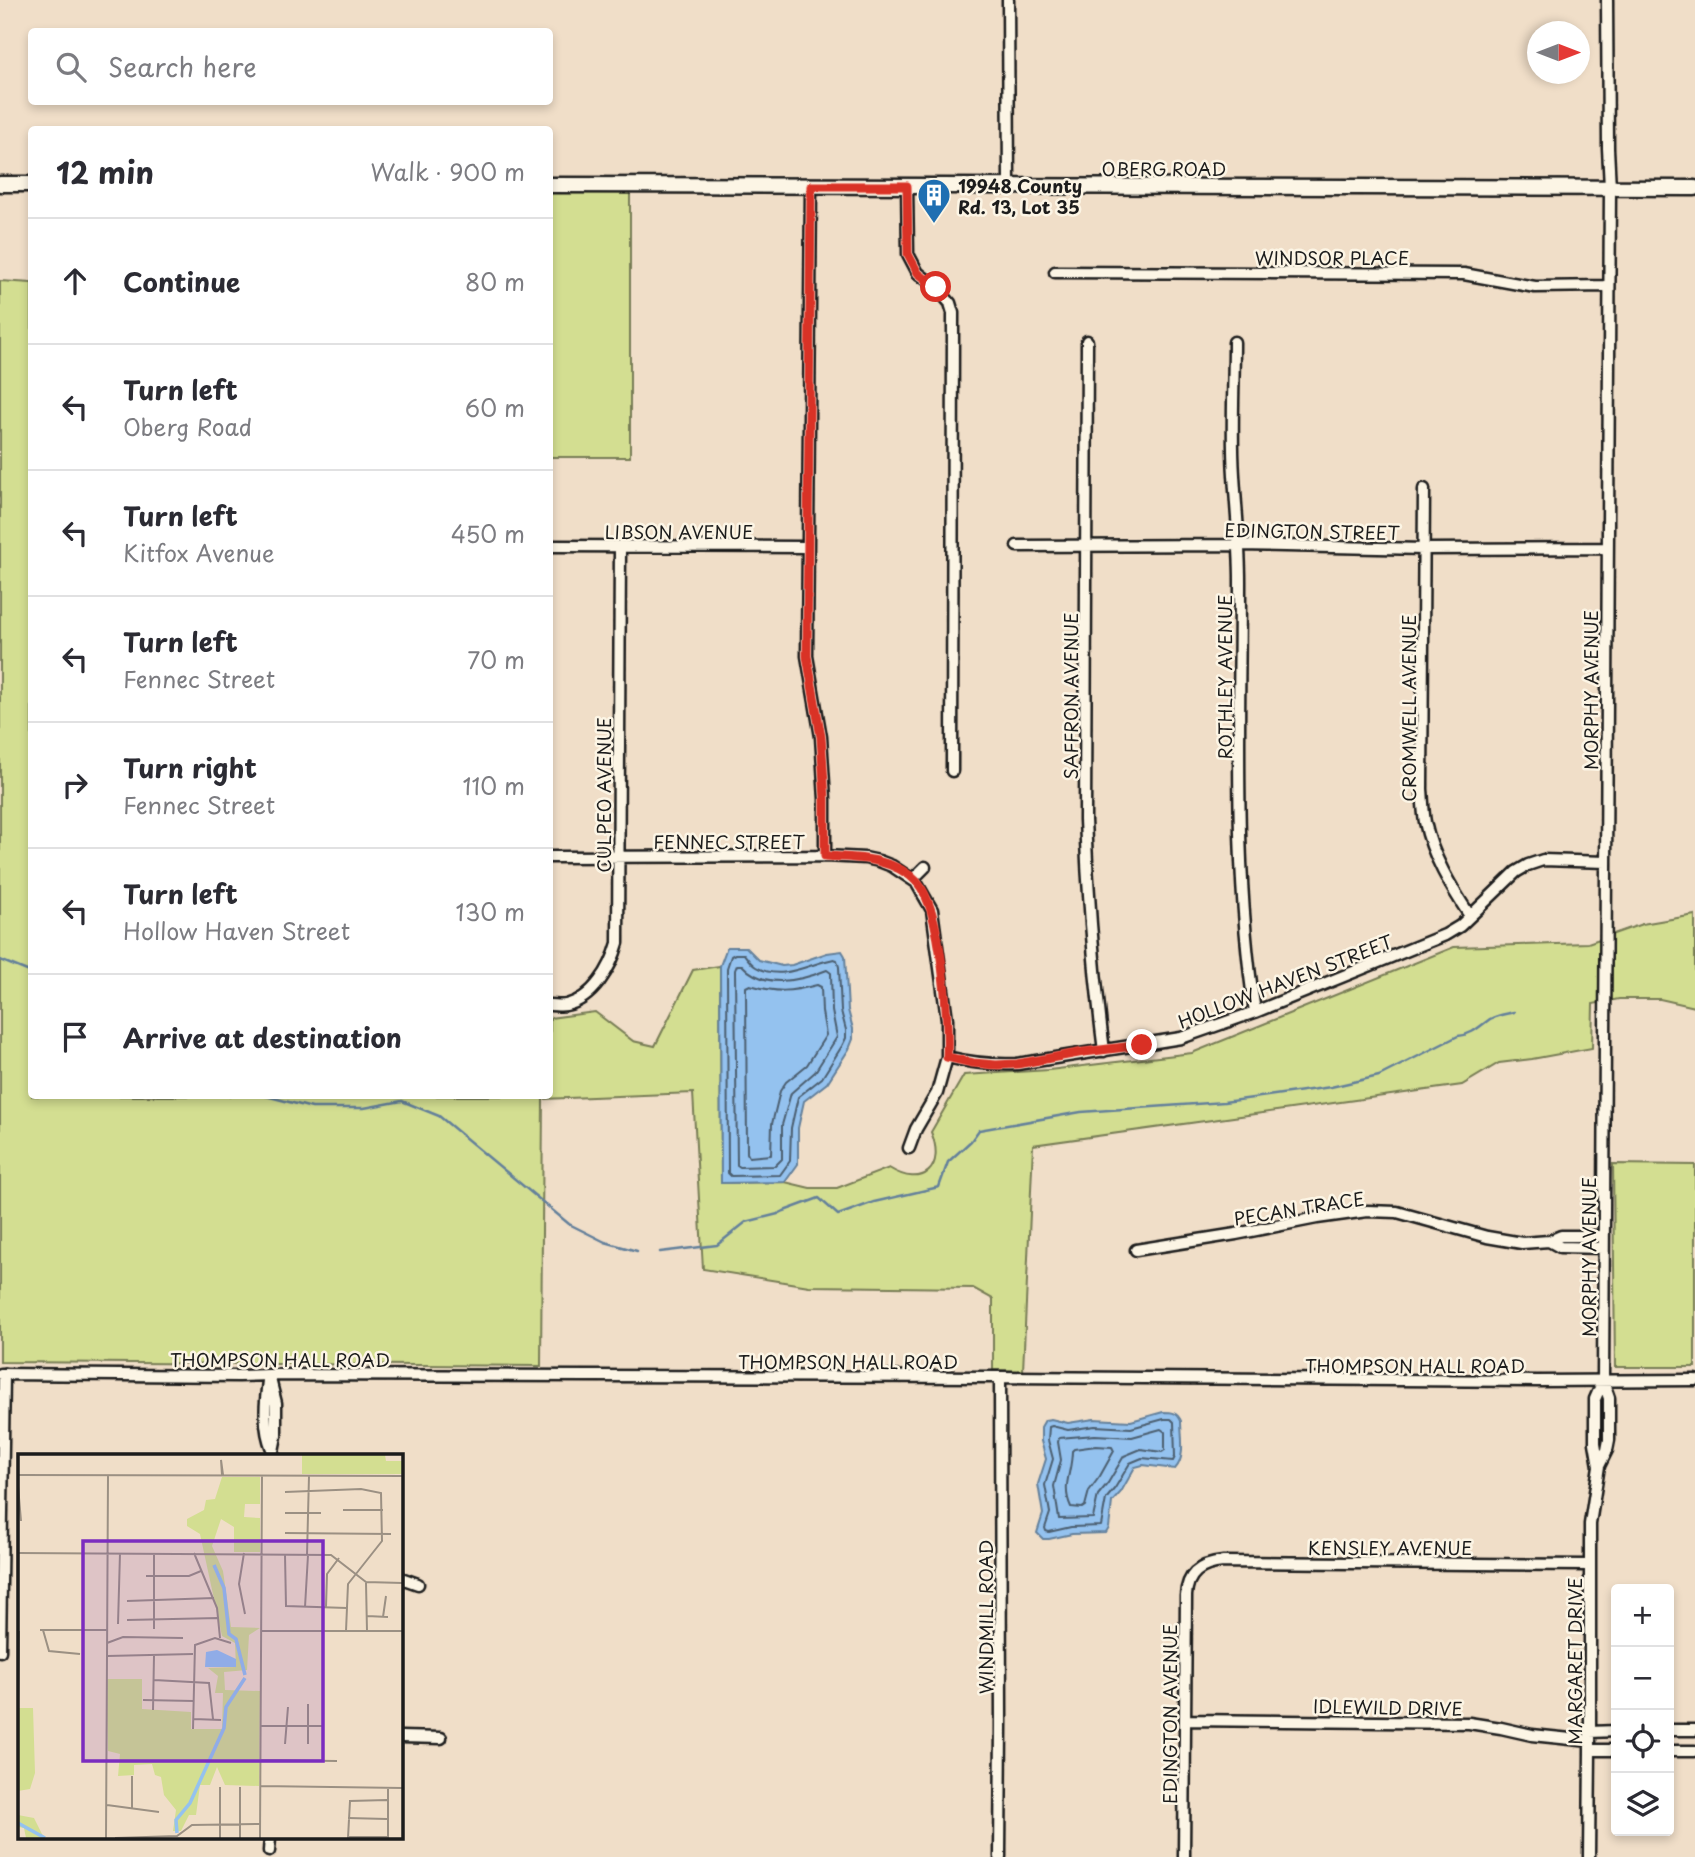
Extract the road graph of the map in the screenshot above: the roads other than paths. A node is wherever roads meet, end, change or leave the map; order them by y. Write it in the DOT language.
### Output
graph roads {
  1 [pos="1009,0"];
  2 [pos="1607,0"];
  3 [pos="0,184"];
  4 [pos="28,184"];
  5 [pos="553,185"];
  6 [pos="811,186"];
  7 [pos="907,186"];
  8 [pos="1009,186"];
  9 [pos="1610,188"];
  10 [pos="1695,188"];
  11 [pos="1055,272"];
  12 [pos="1608,286"];
  13 [pos="1087,341"];
  14 [pos="1234,342"];
  15 [pos="1423,489"];
  16 [pos="1086,545"];
  17 [pos="1240,545"];
  18 [pos="553,546"];
  19 [pos="620,546"];
  20 [pos="1017,546"];
  21 [pos="807,547"];
  22 [pos="1606,548"];
  23 [pos="1424,549"];
  24 [pos="952,771"];
  25 [pos="825,856"];
  26 [pos="553,857"];
  27 [pos="619,857"];
  28 [pos="1606,862"];
  29 [pos="925,867"];
  30 [pos="913,879"];
  31 [pos="1469,916"];
  32 [pos="553,1006"];
  33 [pos="1255,1012"];
  34 [pos="1104,1051"];
  35 [pos="947,1057"];
  36 [pos="909,1148"];
  37 [pos="1604,1236"];
  38 [pos="1549,1241"];
  39 [pos="1604,1248"];
  40 [pos="1136,1250"];
  41 [pos="2,1374"];
  42 [pos="270,1375"];
  43 [pos="1000,1377"];
  44 [pos="1695,1380"];
  45 [pos="1603,1381"];
  46 [pos="272,1453"];
  47 [pos="1589,1565"];
  48 [pos="1193,1574"];
  49 [pos="402,1578"];
  50 [pos="418,1584"];
  51 [pos="0,1651"];
  52 [pos="1185,1720"];
  53 [pos="1674,1730"];
  54 [pos="1695,1730"];
  55 [pos="1611,1733"];
  56 [pos="402,1737"];
  57 [pos="442,1738"];
  58 [pos="1590,1741"];
  59 [pos="1611,1749"];
  60 [pos="1674,1751"];
  61 [pos="1695,1751"];
  62 [pos="270,1840"];
  63 [pos="270,1851"];
  64 [pos="1000,1857"];
  65 [pos="1184,1857"];
  66 [pos="1589,1857"];
  1 -- 8 [label="street"];
  2 -- 9 [label="street, MORPHY AVENUE"];
  3 -- 4 [label="street"];
  5 -- 6 [label="street, OBERG ROAD"];
  6 -- 7 [label="street, OBERG ROAD"];
  6 -- 21 [label="street"];
  7 -- 8 [label="street, OBERG ROAD"];
  7 -- 24 [label="street"];
  8 -- 9 [label="street, OBERG ROAD"];
  9 -- 10 [label="street, OBERG ROAD"];
  9 -- 12 [label="street, MORPHY AVENUE"];
  11 -- 12 [label="street, WINDSOR PLACE"];
  12 -- 22 [label="street, MORPHY AVENUE"];
  13 -- 16 [label="street, SAFFRON AVENUE"];
  14 -- 17 [label="street, ROTHLEY AVENUE"];
  15 -- 23 [label="street, CROMWELL AVENUE"];
  16 -- 17 [label="street, EDINGTON STREET"];
  16 -- 20 [label="street, EDINGTON STREET"];
  16 -- 34 [label="street, SAFFRON AVENUE"];
  17 -- 23 [label="street, EDINGTON STREET"];
  17 -- 33 [label="street, ROTHLEY AVENUE"];
  18 -- 19 [label="street, LIBSON AVENUE"];
  19 -- 21 [label="street, LIBSON AVENUE"];
  19 -- 27 [label="street, CULPEO AVENUE"];
  21 -- 25 [label="street"];
  22 -- 23 [label="street, EDINGTON STREET"];
  22 -- 28 [label="street, MORPHY AVENUE"];
  23 -- 31 [label="street, CROMWELL AVENUE"];
  25 -- 27 [label="street, FENNEC STREET"];
  25 -- 30 [label="street, FENNEC STREET"];
  26 -- 27 [label="street, FENNEC STREET"];
  27 -- 32 [label="street, CULPEO AVENUE"];
  28 -- 31 [label="street, HOLLOW HAVEN STREET"];
  28 -- 37 [label="street, MORPHY AVENUE"];
  29 -- 30 [label="street"];
  30 -- 35 [label="street, FENNEC STREET"];
  31 -- 33 [label="street, HOLLOW HAVEN STREET"];
  33 -- 34 [label="street, HOLLOW HAVEN STREET"];
  34 -- 35 [label="street, HOLLOW HAVEN STREET"];
  35 -- 36 [label="street, FENNEC STREET"];
  37 -- 38 [label="street, PECAN TRACE"];
  37 -- 39 [label="street, MORPHY AVENUE"];
  38 -- 39 [label="street, PECAN TRACE"];
  38 -- 40 [label="street, PECAN TRACE"];
  39 -- 45 [label="street, MORPHY AVENUE"];
  41 -- 42 [label="street, THOMPSON HALL ROAD"];
  41 -- 51 [label="street"];
  42 -- 43 [label="street, THOMPSON HALL ROAD"];
  42 -- 46 [label="street"];
  43 -- 45 [label="street, THOMPSON HALL ROAD"];
  43 -- 64 [label="street, WINDMILL ROAD"];
  44 -- 45 [label="street, THOMPSON HALL ROAD"];
  45 -- 47 [label="street, MARGARET DRIVE"];
  47 -- 48 [label="street, KENSLEY AVENUE"];
  47 -- 58 [label="street, MARGARET DRIVE"];
  48 -- 52 [label="street, EDINGTON AVENUE"];
  49 -- 50 [label="street"];
  52 -- 58 [label="street, IDLEWILD DRIVE"];
  52 -- 65 [label="street, EDINGTON AVENUE"];
  53 -- 54 [label="street"];
  55 -- 58 [label="street"];
  56 -- 57 [label="street"];
  58 -- 59 [label="street"];
  58 -- 66 [label="street, MARGARET DRIVE"];
  60 -- 61 [label="street"];
  62 -- 63 [label="street"];
}
